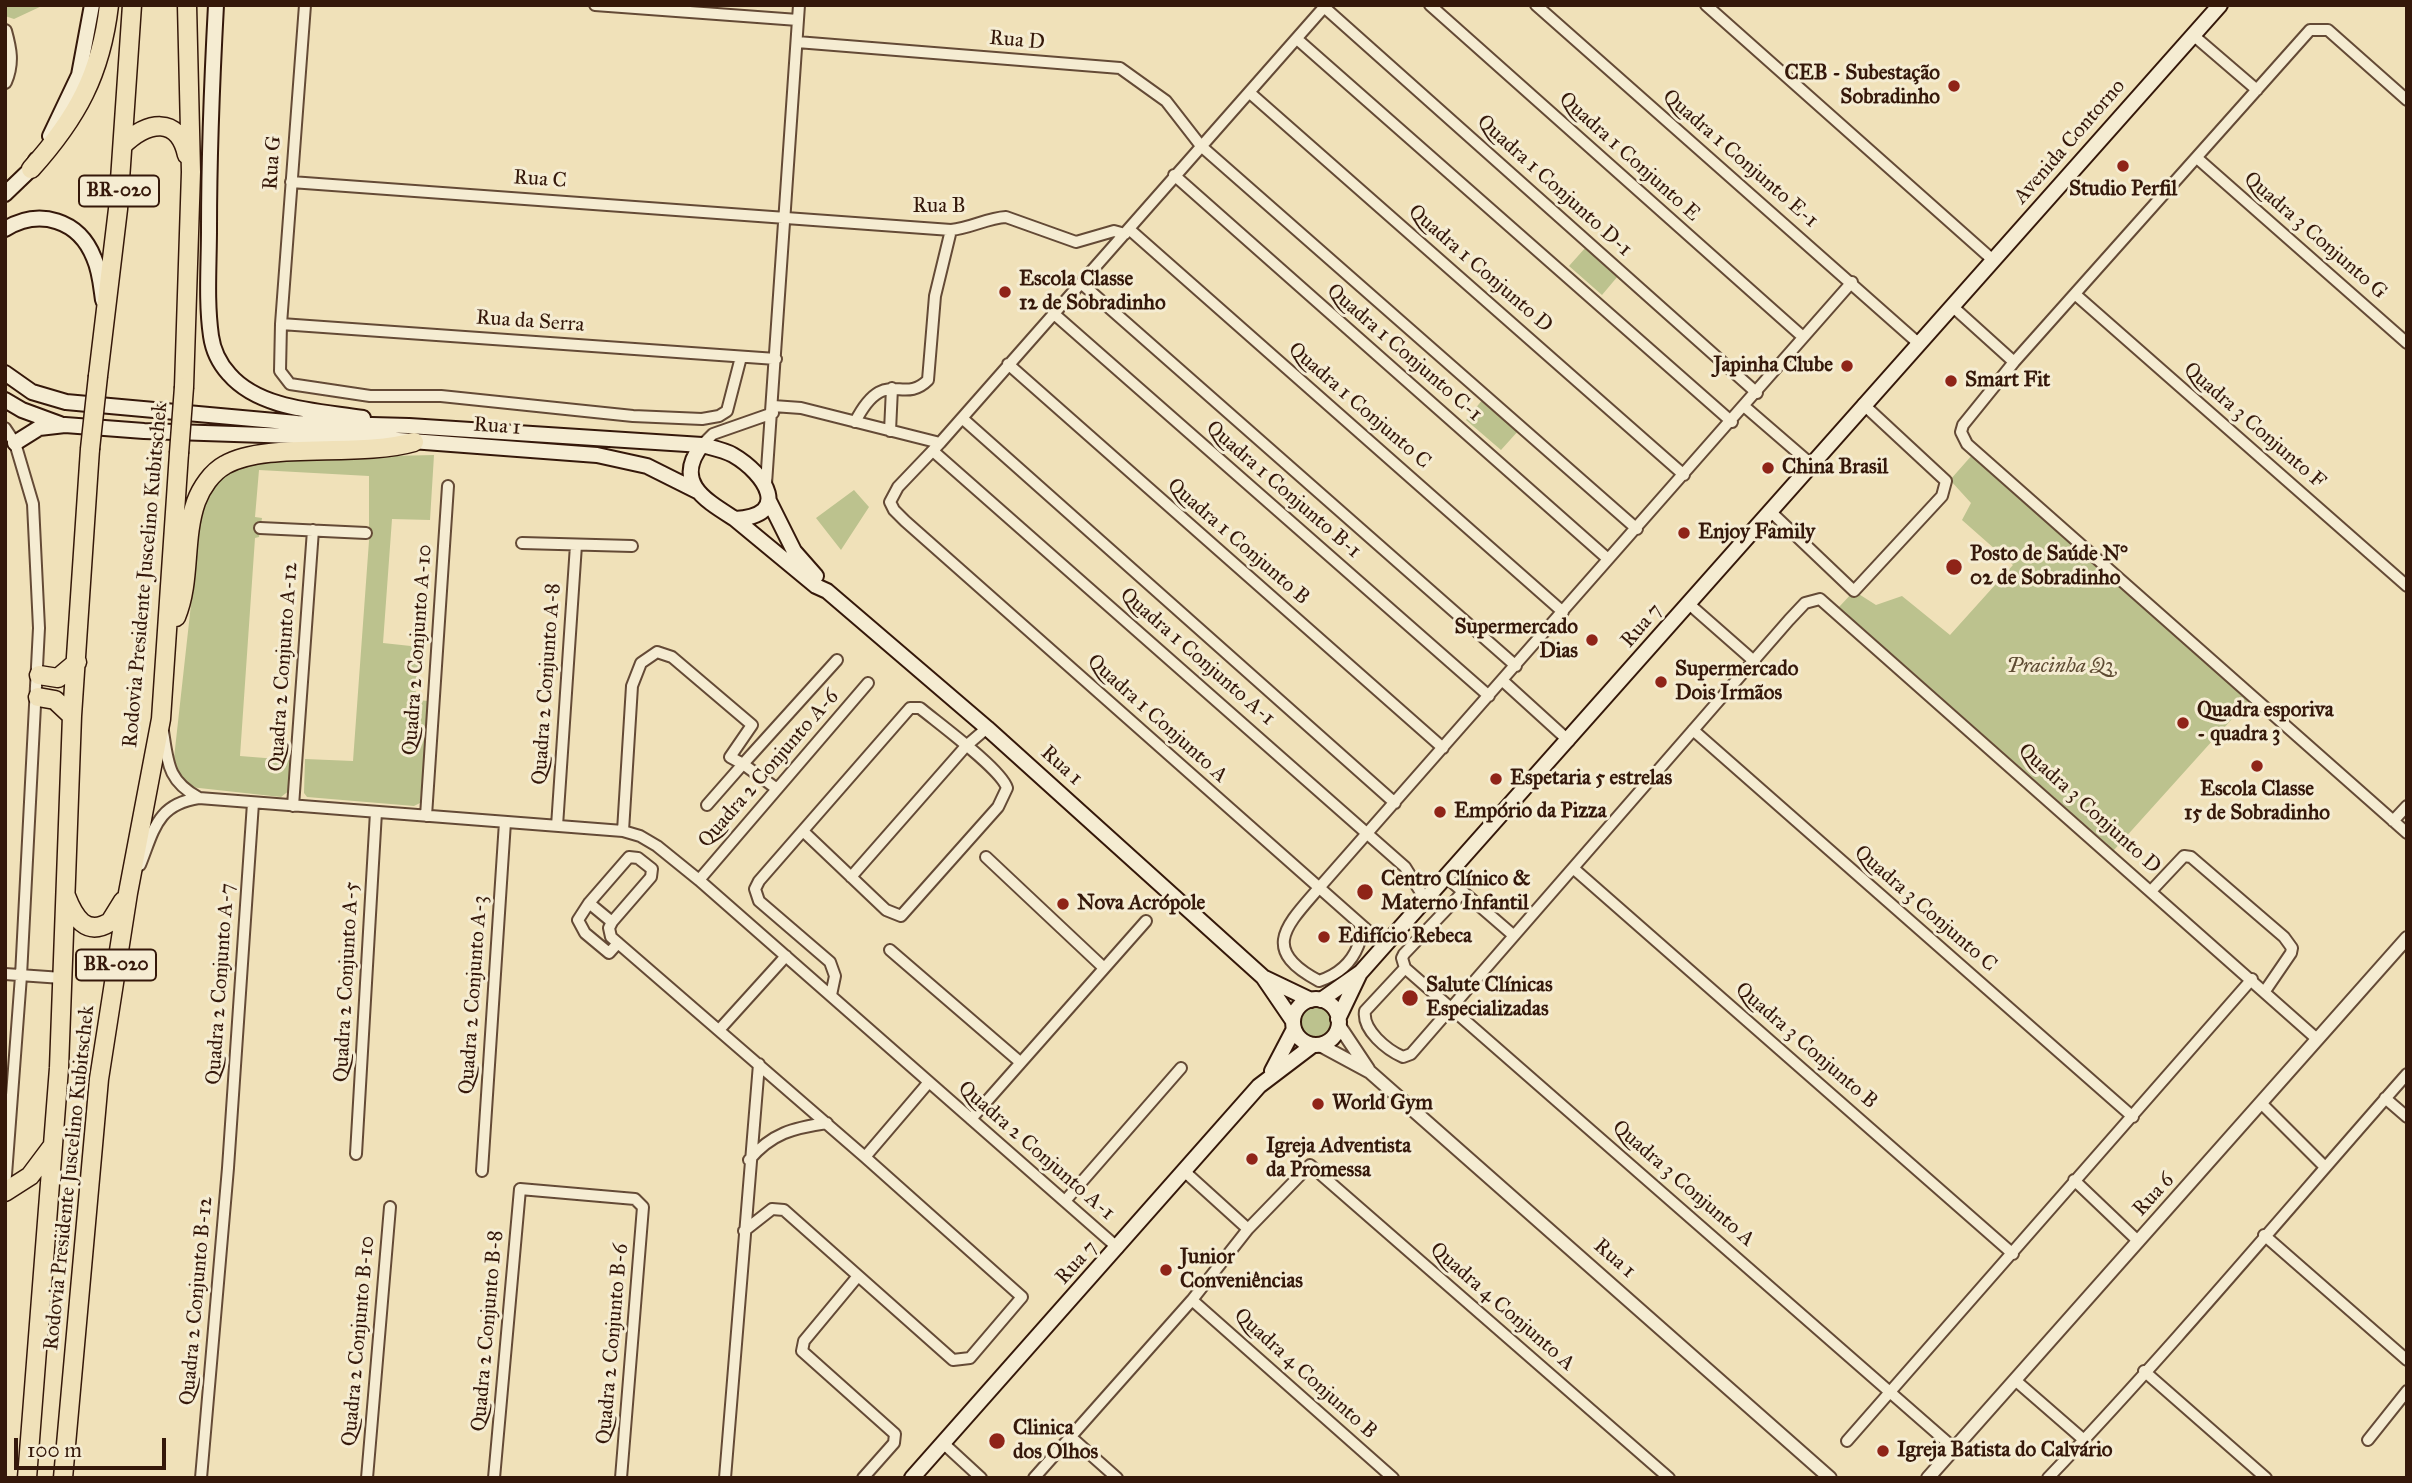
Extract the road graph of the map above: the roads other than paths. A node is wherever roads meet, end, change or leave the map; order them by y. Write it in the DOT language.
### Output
graph roads {
  1 [pos="92,5"];
  2 [pos="109,5"];
  3 [pos="132,5"];
  4 [pos="187,5"];
  5 [pos="216,5"];
  6 [pos="305,5"];
  7 [pos="596,5"];
  8 [pos="799,5"];
  9 [pos="1430,5"];
  10 [pos="1536,5"];
  11 [pos="1706,5"];
  12 [pos="2220,5"];
  13 [pos="1325,6"];
  14 [pos="798,20"];
  15 [pos="5,31"];
  16 [pos="2193,35"];
  17 [pos="1297,39"];
  18 [pos="797,42"];
  19 [pos="5,82"];
  20 [pos="2257,90"];
  21 [pos="1250,93"];
  22 [pos="2407,100"];
  23 [pos="123,145"];
  24 [pos="1201,146"];
  25 [pos="2197,158"];
  26 [pos="32,169"];
  27 [pos="191,172"];
  28 [pos="1174,176"];
  29 [pos="291,182"];
  30 [pos="5,194"];
  31 [pos="786,216"];
  32 [pos="5,229"];
  33 [pos="951,230"];
  34 [pos="1127,231"];
  35 [pos="1994,261"];
  36 [pos="1852,282"];
  37 [pos="1081,283"];
  38 [pos="2076,295"];
  39 [pos="1952,306"];
  40 [pos="1053,313"];
  41 [pos="106,318"];
  42 [pos="281,324"];
  43 [pos="1803,337"];
  44 [pos="1917,342"];
  45 [pos="2407,343"];
  46 [pos="741,357"];
  47 [pos="776,359"];
  48 [pos="2014,362"];
  49 [pos="1008,364"];
  50 [pos="5,373"];
  51 [pos="892,388"];
  52 [pos="1757,393"];
  53 [pos="5,400"];
  54 [pos="1863,404"];
  55 [pos="1745,407"];
  56 [pos="773,410"];
  57 [pos="962,418"];
  58 [pos="752,421"];
  59 [pos="855,422"];
  60 [pos="1732,422"];
  61 [pos="65,425"];
  62 [pos="5,428"];
  63 [pos="890,431"];
  64 [pos="412,434"];
  65 [pos="770,434"];
  66 [pos="15,443"];
  67 [pos="702,445"];
  68 [pos="937,447"];
  69 [pos="1811,464"];
  70 [pos="1684,475"];
  71 [pos="766,484"];
  72 [pos="448,486"];
  73 [pos="696,491"];
  74 [pos="769,501"];
  75 [pos="1770,511"];
  76 [pos="735,519"];
  77 [pos="260,528"];
  78 [pos="1637,529"];
  79 [pos="313,530"];
  80 [pos="366,533"];
  81 [pos="522,543"];
  82 [pos="576,545"];
  83 [pos="632,547"];
  84 [pos="1608,559"];
  85 [pos="2407,586"];
  86 [pos="827,591"];
  87 [pos="1689,604"];
  88 [pos="1563,612"];
  89 [pos="168,636"];
  90 [pos="837,660"];
  91 [pos="76,662"];
  92 [pos="1755,662"];
  93 [pos="1516,666"];
  94 [pos="39,675"];
  95 [pos="1503,681"];
  96 [pos="868,682"];
  97 [pos="1489,696"];
  98 [pos="38,697"];
  99 [pos="72,716"];
  100 [pos="161,719"];
  101 [pos="987,728"];
  102 [pos="1693,730"];
  103 [pos="1569,741"];
  104 [pos="966,746"];
  105 [pos="1443,748"];
  106 [pos="743,764"];
  107 [pos="777,789"];
  108 [pos="199,798"];
  109 [pos="253,803"];
  110 [pos="1395,803"];
  111 [pos="707,805"];
  112 [pos="293,806"];
  113 [pos="2407,806"];
  114 [pos="376,812"];
  115 [pos="426,816"];
  116 [pos="2393,821"];
  117 [pos="505,822"];
  118 [pos="557,826"];
  119 [pos="623,831"];
  120 [pos="804,832"];
  121 [pos="2407,833"];
  122 [pos="1368,834"];
  123 [pos="986,857"];
  124 [pos="1573,868"];
  125 [pos="851,877"];
  126 [pos="1446,877"];
  127 [pos="699,880"];
  128 [pos="1318,889"];
  129 [pos="2152,890"];
  130 [pos="1464,892"];
  131 [pos="64,893"];
  132 [pos="128,893"];
  133 [pos="1426,899"];
  134 [pos="589,903"];
  135 [pos="612,922"];
  136 [pos="1146,922"];
  137 [pos="1366,930"];
  138 [pos="1513,935"];
  139 [pos="2407,938"];
  140 [pos="618,943"];
  141 [pos="1384,946"];
  142 [pos="890,950"];
  143 [pos="786,956"];
  144 [pos="1104,968"];
  145 [pos="1405,968"];
  146 [pos="1361,972"];
  147 [pos="5,974"];
  148 [pos="21,976"];
  149 [pos="1263,977"];
  150 [pos="62,978"];
  151 [pos="2252,979"];
  152 [pos="2265,991"];
  153 [pos="831,995"];
  154 [pos="1316,1000"];
  155 [pos="1450,1006"];
  156 [pos="1338,1021"];
  157 [pos="1293,1025"];
  158 [pos="719,1030"];
  159 [pos="2317,1039"];
  160 [pos="1317,1045"];
  161 [pos="1020,1062"];
  162 [pos="759,1064"];
  163 [pos="1181,1068"];
  164 [pos="1370,1072"];
  165 [pos="2407,1074"];
  166 [pos="1270,1075"];
  167 [pos="929,1082"];
  168 [pos="2385,1098"];
  169 [pos="2261,1103"];
  170 [pos="2133,1117"];
  171 [pos="2407,1117"];
  172 [pos="971,1119"];
  173 [pos="827,1123"];
  174 [pos="53,1146"];
  175 [pos="356,1154"];
  176 [pos="865,1157"];
  177 [pos="749,1160"];
  178 [pos="2324,1166"];
  179 [pos="228,1168"];
  180 [pos="482,1171"];
  181 [pos="1184,1171"];
  182 [pos="2074,1180"];
  183 [pos="520,1189"];
  184 [pos="5,1190"];
  185 [pos="1065,1201"];
  186 [pos="390,1207"];
  187 [pos="1248,1229"];
  188 [pos="744,1231"];
  189 [pos="2264,1235"];
  190 [pos="2138,1241"];
  191 [pos="1118,1248"];
  192 [pos="2013,1254"];
  193 [pos="858,1276"];
  194 [pos="1192,1300"];
  195 [pos="2407,1360"];
  196 [pos="2144,1371"];
  197 [pos="2015,1380"];
  198 [pos="1890,1390"];
  199 [pos="2407,1391"];
  200 [pos="1072,1438"];
  201 [pos="2084,1440"];
  202 [pos="2368,1440"];
  203 [pos="1847,1441"];
  204 [pos="943,1443"];
  205 [pos="1955,1449"];
  206 [pos="1929,1477"];
  207 [pos="27,1478"];
  208 [pos="63,1478"];
  209 [pos="201,1478"];
  210 [pos="367,1478"];
  211 [pos="494,1478"];
  212 [pos="621,1478"];
  213 [pos="725,1478"];
  214 [pos="863,1478"];
  215 [pos="912,1478"];
  216 [pos="981,1478"];
  217 [pos="1034,1478"];
  218 [pos="1117,1478"];
  219 [pos="1393,1478"];
  220 [pos="1669,1478"];
  221 [pos="1830,1478"];
  222 [pos="2048,1478"];
  223 [pos="2266,1478"];
  1 -- 26 [label="main road"];
  2 -- 26 [label="highway"];
  3 -- 23 [label="highway, Rodovia Presidente Juscelino Kubitschek / BR-020"];
  4 -- 27 [label="highway, Rodovia Presidente Juscelino Kubitschek / BR-020"];
  5 -- 64 [label="main road"];
  6 -- 29 [label="street, Rua G"];
  7 -- 14 [label="street"];
  8 -- 14 [label="street"];
  9 -- 43 [label="street, Quadra 1 Conjunto E"];
  10 -- 36 [label="street, Quadra 1 Conjunto E-1"];
  11 -- 35 [label="street"];
  12 -- 16 [label="main road, Avenida Contorno"];
  13 -- 17 [label="street"];
  13 -- 52 [label="street, Quadra 1 Conjunto D-1"];
  14 -- 18 [label="street"];
  15 -- 19 [label="street"];
  16 -- 20 [label="street"];
  16 -- 35 [label="main road, Avenida Contorno"];
  17 -- 21 [label="street"];
  17 -- 60 [label="street"];
  18 -- 24 [label="street, Rua D"];
  18 -- 31 [label="street"];
  20 -- 22 [label="street"];
  20 -- 25 [label="street"];
  21 -- 24 [label="street"];
  21 -- 70 [label="street, Quadra 1 Conjunto D"];
  23 -- 27 [label="highway"];
  23 -- 41 [label="highway, Rodovia Presidente Juscelino Kubitschek / BR-020"];
  24 -- 28 [label="street"];
  24 -- 78 [label="street, Quadra 1 Conjunto C-1"];
  25 -- 38 [label="street"];
  25 -- 45 [label="street, Quadra 3 Conjunto G"];
  26 -- 30 [label="main road"];
  27 -- 89 [label="highway, Rodovia Presidente Juscelino Kubitschek / BR-020, bridge"];
  28 -- 34 [label="street"];
  28 -- 84 [label="street, Quadra 1 Conjunto C-1"];
  29 -- 31 [label="street, Rua C"];
  29 -- 42 [label="street, Rua G"];
  31 -- 33 [label="street, Rua B"];
  31 -- 47 [label="street"];
  32 -- 41 [label="main road"];
  33 -- 34 [label="street, Rua B"];
  33 -- 51 [label="street"];
  34 -- 37 [label="street"];
  34 -- 88 [label="street, Quadra 1 Conjunto C"];
  35 -- 39 [label="main road, Avenida Contorno"];
  36 -- 43 [label="street"];
  36 -- 44 [label="street, Quadra 1 Conjunto E-1"];
  37 -- 40 [label="street"];
  37 -- 93 [label="street, Quadra 1 Conjunto B-1"];
  38 -- 48 [label="street"];
  38 -- 85 [label="street, Quadra 3 Conjunto F"];
  39 -- 44 [label="main road, Rua 7"];
  39 -- 48 [label="street"];
  40 -- 49 [label="street"];
  40 -- 97 [label="street, Quadra 1 Conjunto B-1"];
  41 -- 91 [label="highway, Rodovia Presidente Juscelino Kubitschek / BR-020, bridge"];
  42 -- 46 [label="street, Rua da Serra"];
  42 -- 46 [label="street, Rua G"];
  43 -- 52 [label="street"];
  44 -- 54 [label="main road, Rua 7"];
  46 -- 47 [label="street, Rua da Serra"];
  47 -- 56 [label="street"];
  48 -- 116 [label="street"];
  49 -- 57 [label="street"];
  49 -- 105 [label="street, Quadra 1 Conjunto B"];
  50 -- 64 [label="main road"];
  51 -- 59 [label="street"];
  51 -- 63 [label="street"];
  52 -- 55 [label="street"];
  53 -- 61 [label="main road"];
  54 -- 69 [label="main road, Rua 7"];
  54 -- 75 [label="street"];
  55 -- 60 [label="street"];
  55 -- 69 [label="street"];
  56 -- 58 [label="street"];
  56 -- 59 [label="street"];
  56 -- 65 [label="street"];
  57 -- 68 [label="street"];
  57 -- 110 [label="street, Quadra 1 Conjunto A-1"];
  58 -- 65 [label="street"];
  58 -- 67 [label="street"];
  59 -- 63 [label="street"];
  60 -- 70 [label="street"];
  61 -- 64 [label="main road, Rua 1"];
  61 -- 66 [label="main road"];
  62 -- 66 [label="street"];
  63 -- 68 [label="street"];
  64 -- 67 [label="main road, Rua 1"];
  64 -- 73 [label="main road, Rua 1"];
  64 -- 89 [label="highway"];
  65 -- 71 [label="street"];
  66 -- 94 [label="street"];
  67 -- 71 [label="main road, Rua 1"];
  67 -- 73 [label="main road"];
  68 -- 122 [label="street, Quadra 1 Conjunto A-1"];
  68 -- 128 [label="street, Quadra 1 Conjunto A"];
  69 -- 75 [label="main road, Rua 7"];
  70 -- 78 [label="street"];
  71 -- 74 [label="main road"];
  72 -- 115 [label="street, Quadra 2 Conjunto A-10"];
  73 -- 76 [label="main road, Rua 1"];
  74 -- 76 [label="main road"];
  74 -- 86 [label="main road"];
  75 -- 87 [label="main road, Rua 7"];
  76 -- 86 [label="main road, Rua 1"];
  77 -- 79 [label="street"];
  78 -- 84 [label="street"];
  79 -- 80 [label="street"];
  79 -- 112 [label="street, Quadra 2 Conjunto A-12"];
  81 -- 82 [label="street"];
  82 -- 83 [label="street"];
  82 -- 118 [label="street, Quadra 2 Conjunto A-8"];
  84 -- 88 [label="street"];
  86 -- 101 [label="main road, Rua 1"];
  87 -- 92 [label="street"];
  87 -- 103 [label="main road, Rua 7"];
  88 -- 93 [label="street"];
  89 -- 100 [label="highway, Rodovia Presidente Juscelino Kubitschek / BR-020"];
  90 -- 106 [label="street"];
  91 -- 94 [label="highway"];
  91 -- 99 [label="highway, Rodovia Presidente Juscelino Kubitschek / BR-020"];
  92 -- 102 [label="street"];
  92 -- 129 [label="street, Quadra 3 Conjunto D"];
  93 -- 95 [label="street"];
  94 -- 98 [label="street"];
  95 -- 97 [label="street"];
  95 -- 103 [label="street"];
  96 -- 107 [label="street, Quadra 2 Conjunto A-6"];
  97 -- 105 [label="street"];
  98 -- 99 [label="highway"];
  98 -- 148 [label="street"];
  99 -- 131 [label="highway, Rodovia Presidente Juscelino Kubitschek / BR-020"];
  100 -- 108 [label="street"];
  100 -- 132 [label="highway, Rodovia Presidente Juscelino Kubitschek / BR-020"];
  101 -- 104 [label="street"];
  101 -- 149 [label="main road, Rua 1"];
  102 -- 124 [label="street"];
  102 -- 170 [label="street, Quadra 3 Conjunto C"];
  103 -- 126 [label="main road, Rua 7"];
  104 -- 120 [label="street"];
  104 -- 125 [label="street"];
  104 -- 125 [label="street"];
  105 -- 110 [label="street"];
  106 -- 107 [label="street"];
  106 -- 111 [label="street"];
  106 -- 119 [label="street"];
  107 -- 127 [label="street, Quadra 2 Conjunto A-6"];
  108 -- 109 [label="street, Quadra 2 Conjunto A-1"];
  108 -- 132 [label="street"];
  109 -- 112 [label="street, Quadra 2 Conjunto A-1"];
  109 -- 179 [label="street, Quadra 2 Conjunto A-7"];
  110 -- 122 [label="street"];
  112 -- 114 [label="street, Quadra 2 Conjunto A-1"];
  113 -- 116 [label="street"];
  114 -- 115 [label="street, Quadra 2 Conjunto A-1"];
  114 -- 175 [label="street, Quadra 2 Conjunto A-5"];
  115 -- 117 [label="street, Quadra 2 Conjunto A-1"];
  116 -- 121 [label="street"];
  117 -- 118 [label="street, Quadra 2 Conjunto A-1"];
  117 -- 180 [label="street, Quadra 2 Conjunto A-3"];
  118 -- 119 [label="street, Quadra 2 Conjunto A-1"];
  119 -- 127 [label="street, Quadra 2 Conjunto A-1"];
  120 -- 125 [label="street"];
  120 -- 153 [label="street"];
  122 -- 128 [label="street"];
  122 -- 133 [label="street, Quadra 1 Conjunto A-1"];
  123 -- 144 [label="street"];
  124 -- 138 [label="street"];
  124 -- 192 [label="street, Quadra 3 Conjunto B"];
  126 -- 130 [label="street"];
  126 -- 133 [label="main road, Rua 7"];
  127 -- 143 [label="street, Quadra 2 Conjunto A-1"];
  128 -- 137 [label="street, Quadra 1 Conjunto A"];
  128 -- 137 [label="street"];
  129 -- 151 [label="street, Quadra 3 Conjunto D"];
  129 -- 152 [label="street"];
  130 -- 138 [label="street"];
  130 -- 145 [label="street"];
  131 -- 132 [label="highway"];
  131 -- 150 [label="highway, Rodovia Presidente Juscelino Kubitschek / BR-020"];
  132 -- 208 [label="highway, Rodovia Presidente Juscelino Kubitschek / BR-020"];
  133 -- 141 [label="main road, Rua 7"];
  134 -- 135 [label="street"];
  134 -- 135 [label="street"];
  134 -- 140 [label="street"];
  135 -- 140 [label="street"];
  136 -- 144 [label="street"];
  137 -- 141 [label="street, Quadra 1 Conjunto A"];
  138 -- 155 [label="street"];
  139 -- 159 [label="street, Rua 6"];
  140 -- 158 [label="street"];
  141 -- 146 [label="main road, Rua 7"];
  142 -- 161 [label="street"];
  143 -- 153 [label="street, Quadra 2 Conjunto A-1"];
  143 -- 158 [label="street"];
  144 -- 161 [label="street"];
  145 -- 155 [label="street, Quadra 3 Conjunto A"];
  145 -- 155 [label="street"];
  146 -- 154 [label="main road, Rua 7"];
  146 -- 156 [label="main road, Rua 7"];
  147 -- 148 [label="street"];
  148 -- 150 [label="street"];
  148 -- 184 [label="street"];
  149 -- 154 [label="main road, Rua 1"];
  149 -- 157 [label="main road, Rua 1"];
  150 -- 174 [label="highway, Rodovia Presidente Juscelino Kubitschek / BR-020"];
  151 -- 152 [label="street, Quadra 3 Conjunto D"];
  151 -- 170 [label="street"];
  152 -- 159 [label="street, Quadra 3 Conjunto D"];
  153 -- 167 [label="street, Quadra 2 Conjunto A-1"];
  154 -- 156 [label="main road"];
  154 -- 157 [label="main road"];
  155 -- 198 [label="street, Quadra 3 Conjunto A"];
  156 -- 160 [label="main road"];
  156 -- 164 [label="street"];
  157 -- 160 [label="main road"];
  157 -- 166 [label="main road, Rua 7"];
  158 -- 162 [label="street"];
  159 -- 169 [label="street, Rua 6"];
  160 -- 164 [label="street"];
  160 -- 166 [label="main road, Rua 7"];
  161 -- 172 [label="street"];
  162 -- 173 [label="street"];
  162 -- 177 [label="street"];
  163 -- 185 [label="street"];
  164 -- 221 [label="street, Rua 1"];
  165 -- 168 [label="street"];
  166 -- 181 [label="main road, Rua 7"];
  167 -- 172 [label="street, Quadra 2 Conjunto A-1"];
  167 -- 176 [label="street, Quadra 2 Conjunto A-1"];
  168 -- 171 [label="street"];
  168 -- 178 [label="street"];
  169 -- 178 [label="street"];
  169 -- 190 [label="street, Rua 6"];
  170 -- 182 [label="street"];
  172 -- 185 [label="street, Quadra 2 Conjunto A-1"];
  173 -- 176 [label="street"];
  173 -- 177 [label="street"];
  174 -- 184 [label="highway"];
  174 -- 207 [label="highway, Rodovia Presidente Juscelino Kubitschek / BR-020"];
  176 -- 193 [label="street"];
  177 -- 188 [label="street"];
  178 -- 189 [label="street"];
  179 -- 209 [label="street, Quadra 2 Conjunto B-12"];
  181 -- 187 [label="street"];
  181 -- 191 [label="main road, Rua 7"];
  182 -- 190 [label="street"];
  182 -- 192 [label="street"];
  183 -- 211 [label="street, Quadra 2 Conjunto B-8"];
  183 -- 212 [label="street, Quadra 2 Conjunto B-6"];
  185 -- 191 [label="street, Quadra 2 Conjunto A-1"];
  186 -- 210 [label="street, Quadra 2 Conjunto B-10"];
  187 -- 194 [label="street"];
  187 -- 220 [label="street, Quadra 4 Conjunto A"];
  188 -- 193 [label="street"];
  188 -- 213 [label="street"];
  189 -- 195 [label="street"];
  189 -- 196 [label="street"];
  190 -- 197 [label="street, Rua 6"];
  191 -- 204 [label="main road, Rua 7"];
  192 -- 198 [label="street"];
  193 -- 214 [label="street"];
  194 -- 200 [label="street"];
  194 -- 219 [label="street, Quadra 4 Conjunto B"];
  196 -- 201 [label="street"];
  196 -- 223 [label="street"];
  197 -- 201 [label="street"];
  197 -- 205 [label="street, Rua 6"];
  198 -- 203 [label="street"];
  198 -- 205 [label="street, Quadra 3 Conjunto A"];
  199 -- 202 [label="street"];
  200 -- 217 [label="street"];
  200 -- 218 [label="street"];
  201 -- 222 [label="street"];
  204 -- 215 [label="main road, Rua 7"];
  204 -- 216 [label="street"];
  205 -- 206 [label="street, Rua 6"];
}
